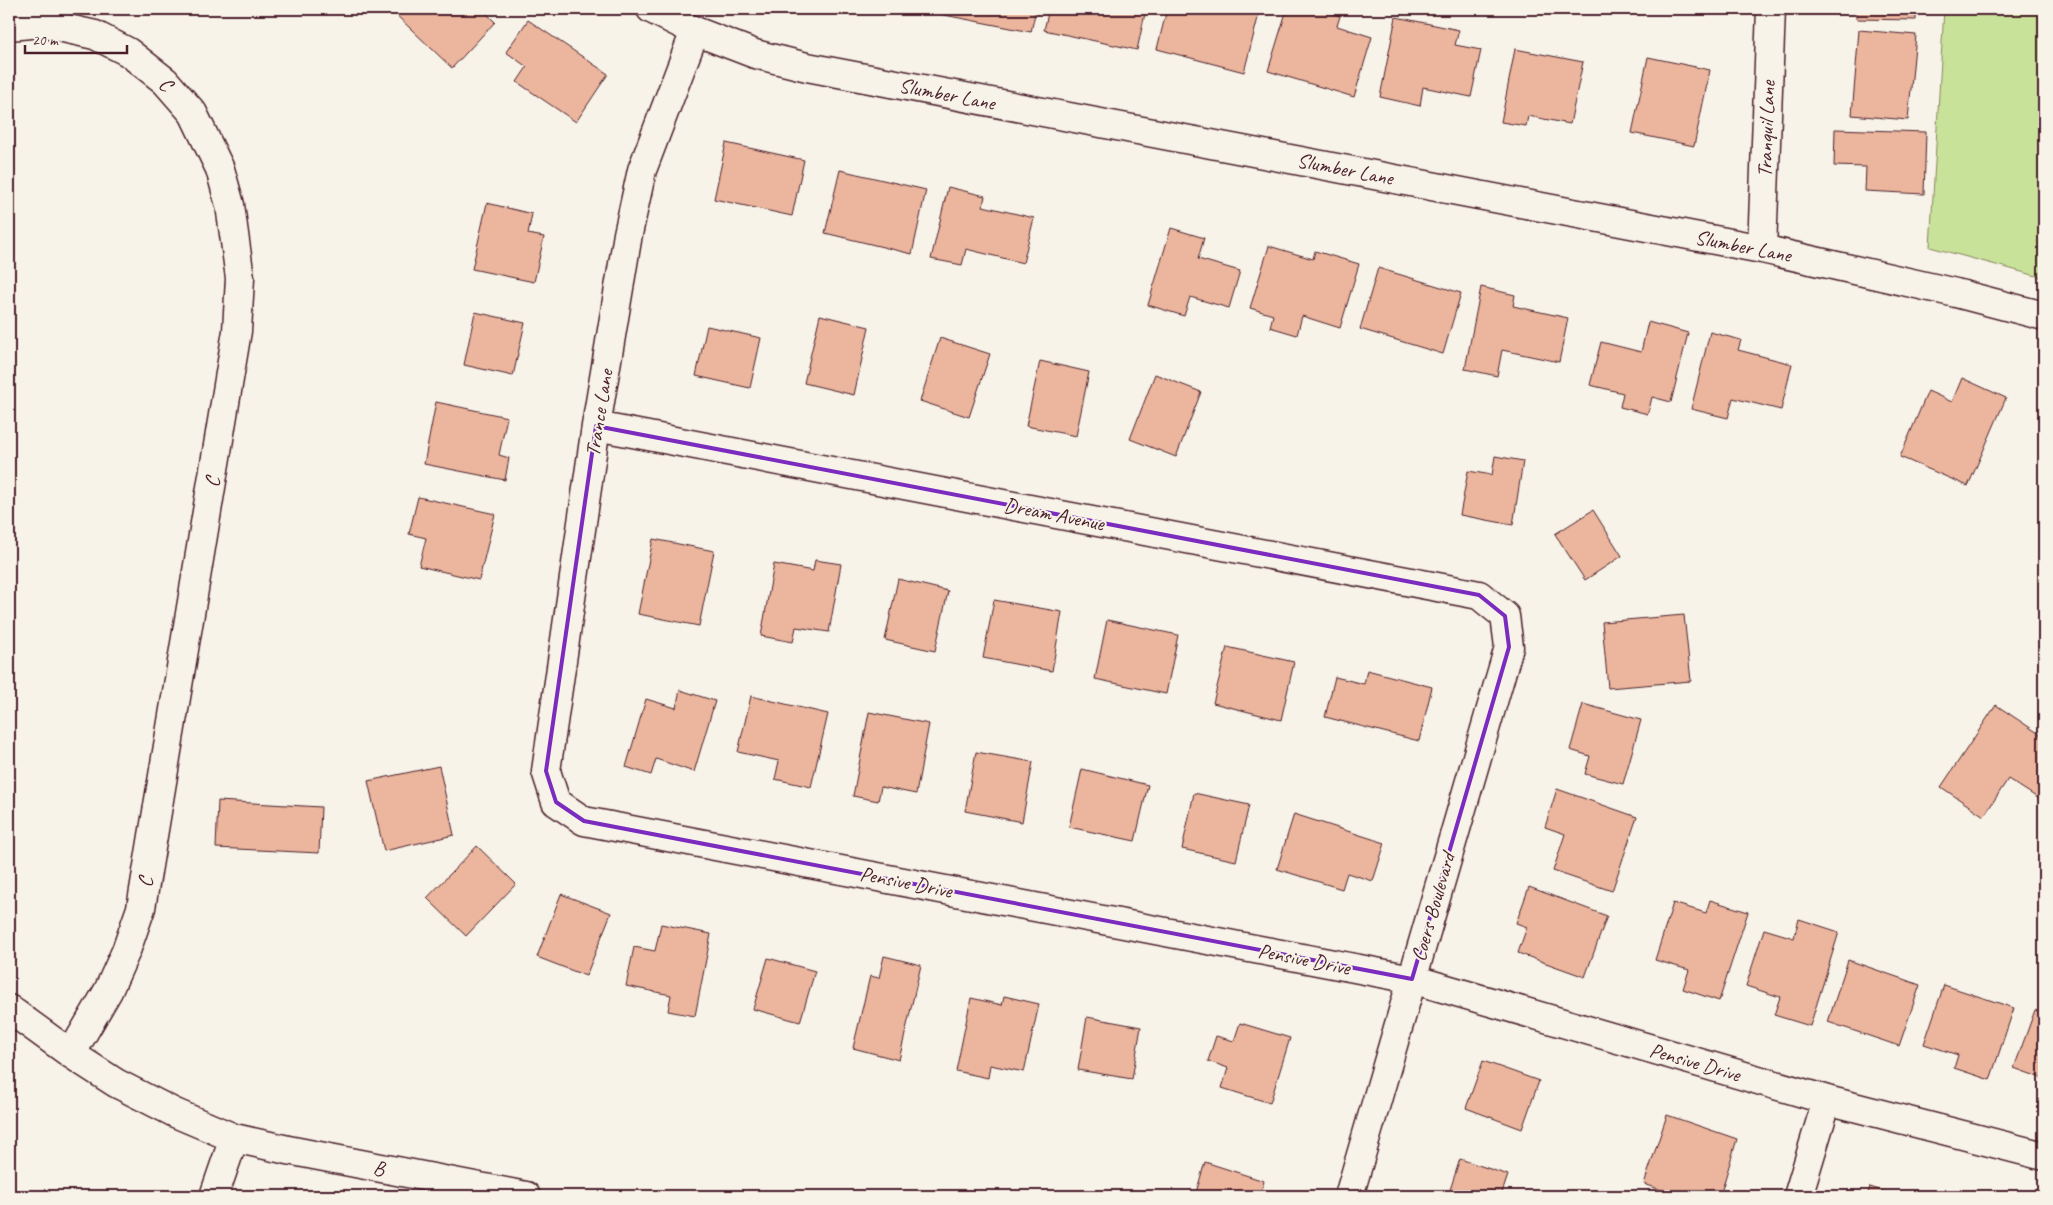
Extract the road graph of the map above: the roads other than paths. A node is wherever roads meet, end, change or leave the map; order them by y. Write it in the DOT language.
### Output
graph roads {
  1 [pos="651,9"];
  2 [pos="1771,9"];
  3 [pos="9,26"];
  4 [pos="695,31"];
  5 [pos="1762,249"];
  6 [pos="2044,316"];
  7 [pos="596,426"];
  8 [pos="1505,616"];
  9 [pos="556,802"];
  10 [pos="1412,979"];
  11 [pos="9,1009"];
  12 [pos="71,1054"];
  13 [pos="1827,1100"];
  14 [pos="234,1138"];
  15 [pos="2044,1156"];
  16 [pos="214,1196"];
  17 [pos="526,1196"];
  18 [pos="1350,1196"];
  19 [pos="1798,1196"];
  1 -- 4 [label="street, Slumber Lane"];
  2 -- 5 [label="street, Tranquil Lane"];
  3 -- 12 [label="street, C"];
  4 -- 5 [label="street, Slumber Lane"];
  4 -- 7 [label="street, Trance Lane"];
  5 -- 6 [label="street, Slumber Lane"];
  7 -- 8 [label="street, Dream Avenue"];
  7 -- 9 [label="street, Trance Lane"];
  8 -- 10 [label="street, Coers Boulevard"];
  9 -- 10 [label="street, Pensive Drive"];
  10 -- 13 [label="street, Pensive Drive"];
  10 -- 18 [label="street, Coers Boulevard"];
  11 -- 12 [label="street, B"];
  12 -- 14 [label="street, B"];
  13 -- 15 [label="street, Pensive Drive"];
  13 -- 19 [label="street"];
  14 -- 16 [label="street"];
  14 -- 17 [label="street, B"];
}
